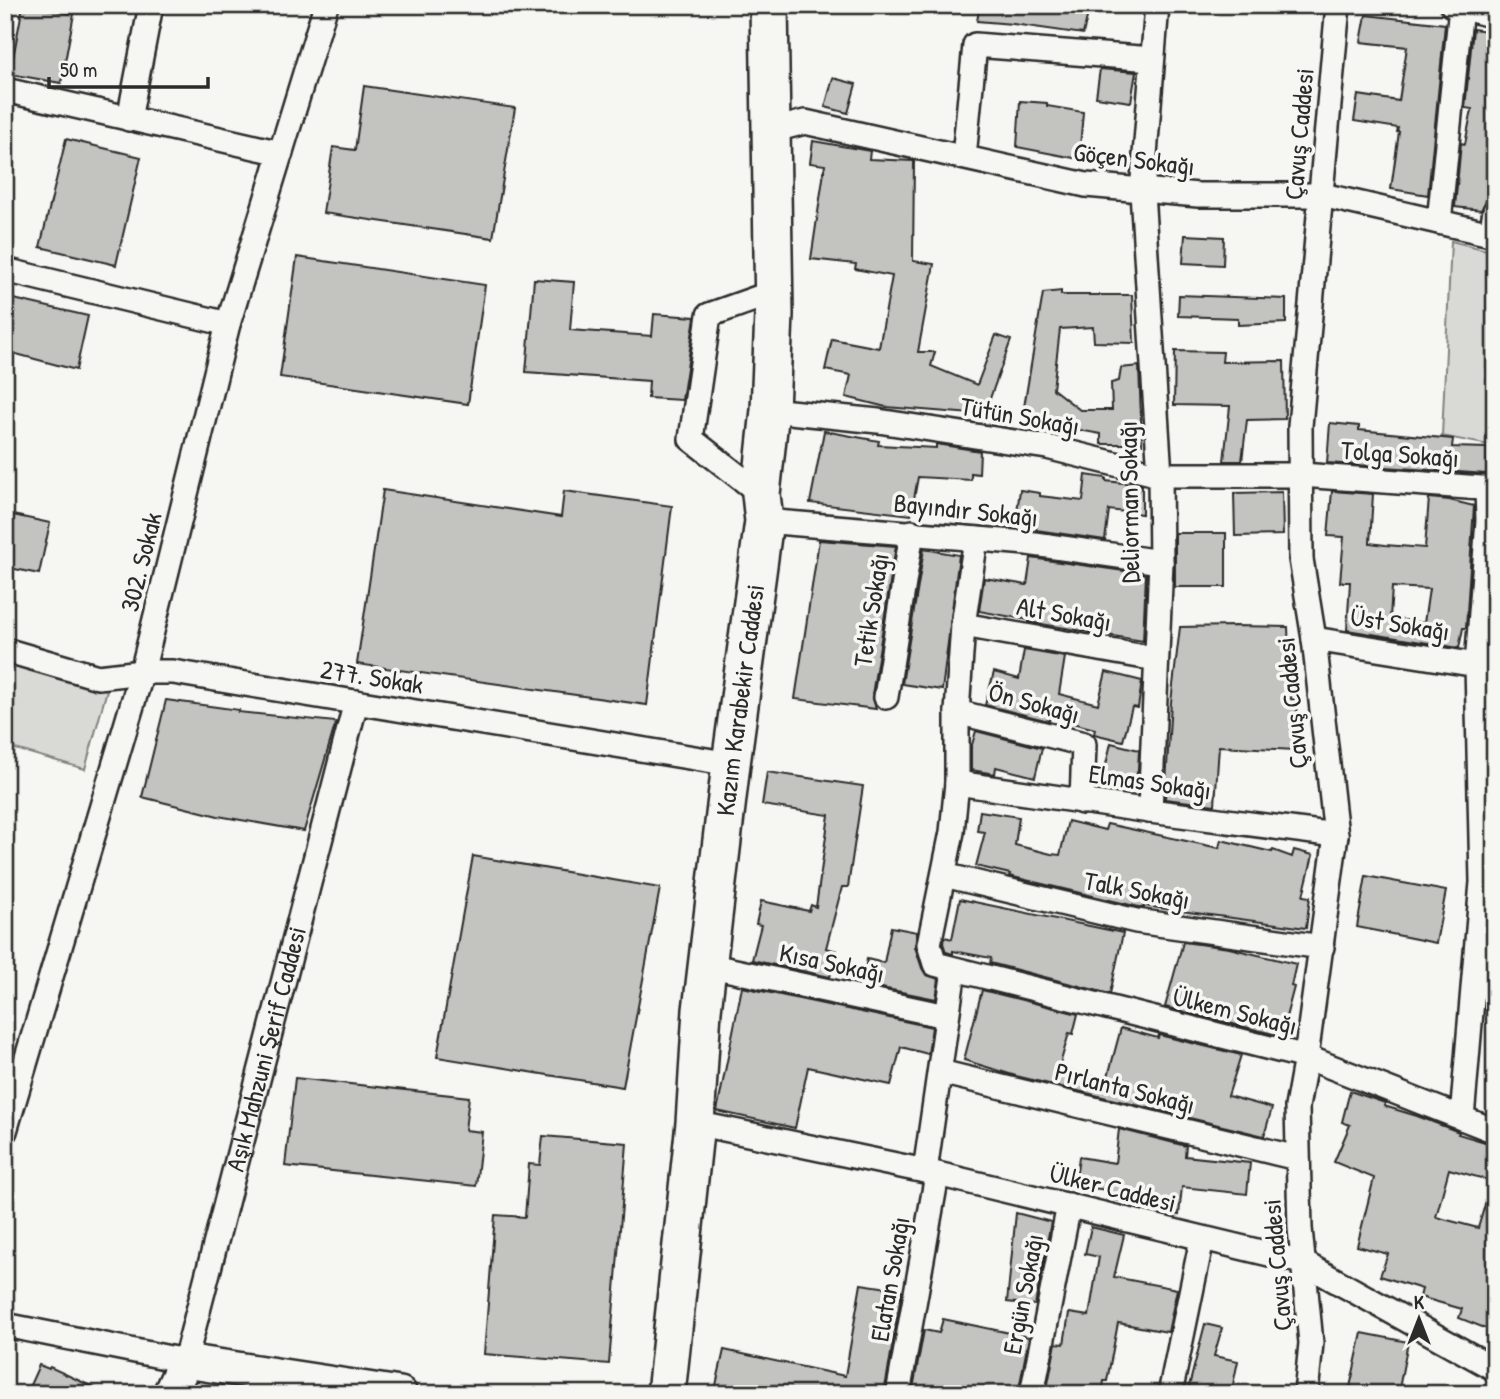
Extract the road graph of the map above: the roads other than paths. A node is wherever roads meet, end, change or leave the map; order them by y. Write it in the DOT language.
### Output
graph roads {
  1 [pos="151,5"];
  2 [pos="326,5"];
  3 [pos="769,5"];
  4 [pos="1157,5"];
  5 [pos="1338,5"];
  6 [pos="1456,6"];
  7 [pos="1495,16"];
  8 [pos="1152,59"];
  9 [pos="5,90"];
  10 [pos="129,118"];
  11 [pos="770,131"];
  12 [pos="281,153"];
  13 [pos="964,157"];
  14 [pos="1142,192"];
  15 [pos="1322,195"];
  16 [pos="1495,211"];
  17 [pos="1438,222"];
  18 [pos="1493,235"];
  19 [pos="5,270"];
  20 [pos="774,292"];
  21 [pos="228,324"];
  22 [pos="770,410"];
  23 [pos="1160,475"];
  24 [pos="1301,475"];
  25 [pos="1491,489"];
  26 [pos="763,507"];
  27 [pos="912,532"];
  28 [pos="976,539"];
  29 [pos="1161,562"];
  30 [pos="963,625"];
  31 [pos="1314,639"];
  32 [pos="5,650"];
  33 [pos="1156,659"];
  34 [pos="1477,665"];
  35 [pos="142,672"];
  36 [pos="886,697"];
  37 [pos="356,702"];
  38 [pos="957,712"];
  39 [pos="731,764"];
  40 [pos="957,783"];
  41 [pos="1082,802"];
  42 [pos="1150,811"];
  43 [pos="1336,835"];
  44 [pos="944,875"];
  45 [pos="1488,882"];
  46 [pos="1322,947"];
  47 [pos="707,965"];
  48 [pos="954,970"];
  49 [pos="946,1016"];
  50 [pos="1307,1057"];
  51 [pos="940,1072"];
  52 [pos="1462,1118"];
  53 [pos="695,1123"];
  54 [pos="5,1131"];
  55 [pos="1495,1132"];
  56 [pos="1297,1158"];
  57 [pos="931,1173"];
  58 [pos="1069,1205"];
  59 [pos="1202,1239"];
  60 [pos="1302,1262"];
  61 [pos="5,1325"];
  62 [pos="185,1361"];
  63 [pos="1493,1362"];
  64 [pos="170,1394"];
  65 [pos="400,1394"];
  66 [pos="667,1394"];
  67 [pos="898,1394"];
  68 [pos="1032,1394"];
  69 [pos="1170,1394"];
  70 [pos="1306,1394"];
  1 -- 10 [label="street"];
  2 -- 12 [label="street, 302. Sokak"];
  3 -- 11 [label="main road, Kazım Karabekir Caddesi"];
  4 -- 8 [label="street, Deliorman Sokağı"];
  5 -- 15 [label="street, Çavuş Caddesi"];
  6 -- 7 [label="street"];
  6 -- 17 [label="street"];
  8 -- 13 [label="street"];
  8 -- 14 [label="street, Deliorman Sokağı"];
  9 -- 10 [label="street"];
  10 -- 12 [label="street"];
  11 -- 13 [label="street, Göçen Sokağı"];
  11 -- 20 [label="main road, Kazım Karabekir Caddesi"];
  12 -- 21 [label="street, 302. Sokak"];
  13 -- 14 [label="street, Göçen Sokağı"];
  14 -- 15 [label="street, Göçen Sokağı"];
  14 -- 23 [label="street, Deliorman Sokağı"];
  15 -- 17 [label="street, Göçen Sokağı"];
  15 -- 24 [label="street, Çavuş Caddesi"];
  16 -- 18 [label="street"];
  17 -- 18 [label="street, Göçen Sokağı"];
  19 -- 21 [label="street"];
  20 -- 22 [label="main road, Kazım Karabekir Caddesi"];
  20 -- 26 [label="street"];
  21 -- 35 [label="street, 302. Sokak"];
  22 -- 23 [label="street, Tütün Sokağı"];
  22 -- 26 [label="main road, Kazım Karabekir Caddesi"];
  23 -- 24 [label="street, Tütün Sokağı"];
  23 -- 29 [label="street, Deliorman Sokağı"];
  24 -- 25 [label="street, Tolga Sokağı"];
  24 -- 31 [label="street, Çavuş Caddesi"];
  25 -- 34 [label="street"];
  26 -- 27 [label="street, Bayındır Sokağı"];
  26 -- 39 [label="main road, Kazım Karabekir Caddesi"];
  27 -- 28 [label="street, Bayındır Sokağı"];
  27 -- 36 [label="street, Tetik Sokağı"];
  28 -- 29 [label="street, Bayındır Sokağı"];
  28 -- 30 [label="street, Ülkem Sokağı"];
  29 -- 33 [label="street, Deliorman Sokağı"];
  30 -- 33 [label="street, Alt Sokağı"];
  30 -- 38 [label="street, Ülkem Sokağı"];
  31 -- 34 [label="street, Üst Sokağı"];
  31 -- 43 [label="street, Çavuş Caddesi"];
  32 -- 35 [label="street, 277. Sokak"];
  33 -- 42 [label="street, Deliorman Sokağı"];
  34 -- 45 [label="street"];
  35 -- 37 [label="street, 277. Sokak"];
  35 -- 54 [label="street, 302. Sokak"];
  37 -- 39 [label="street, 277. Sokak"];
  37 -- 62 [label="street, Aşık Mahzuni Şerif Caddesi"];
  38 -- 40 [label="street, Ülkem Sokağı"];
  38 -- 41 [label="street, Ön Sokağı"];
  39 -- 47 [label="main road, Kazım Karabekir Caddesi"];
  40 -- 41 [label="street, Elmas Sokağı"];
  40 -- 44 [label="street, Ülkem Sokağı"];
  41 -- 42 [label="street, Elmas Sokağı"];
  42 -- 43 [label="street, Elmas Sokağı"];
  43 -- 46 [label="street, Çavuş Caddesi"];
  44 -- 46 [label="street, Talk Sokağı"];
  44 -- 48 [label="street, Ülkem Sokağı"];
  45 -- 52 [label="street"];
  46 -- 50 [label="street, Çavuş Caddesi"];
  47 -- 49 [label="street, Kısa Sokağı"];
  47 -- 53 [label="main road, Kazım Karabekir Caddesi"];
  48 -- 49 [label="street"];
  48 -- 50 [label="street, Ülkem Sokağı"];
  49 -- 51 [label="street"];
  50 -- 52 [label="street, Ülkem Sokağı"];
  50 -- 56 [label="street, Çavuş Caddesi"];
  51 -- 56 [label="street, Pırlanta Sokağı"];
  51 -- 57 [label="street"];
  52 -- 55 [label="street, Ülkem Sokağı"];
  53 -- 57 [label="street, Ülker Caddesi"];
  53 -- 66 [label="main road, Kazım Karabekir Caddesi"];
  56 -- 60 [label="street, Çavuş Caddesi"];
  57 -- 58 [label="street, Ülker Caddesi"];
  57 -- 67 [label="street, Elatan Sokağı"];
  58 -- 59 [label="street, Ülker Caddesi"];
  58 -- 68 [label="street, Ergün Sokağı"];
  59 -- 60 [label="street, Ülker Caddesi"];
  59 -- 69 [label="street"];
  60 -- 63 [label="street, Ülker Caddesi"];
  60 -- 70 [label="street, Çavuş Caddesi"];
  61 -- 62 [label="street"];
  62 -- 64 [label="street, Aşık Mahzuni Şerif Caddesi"];
  62 -- 65 [label="street"];
}
